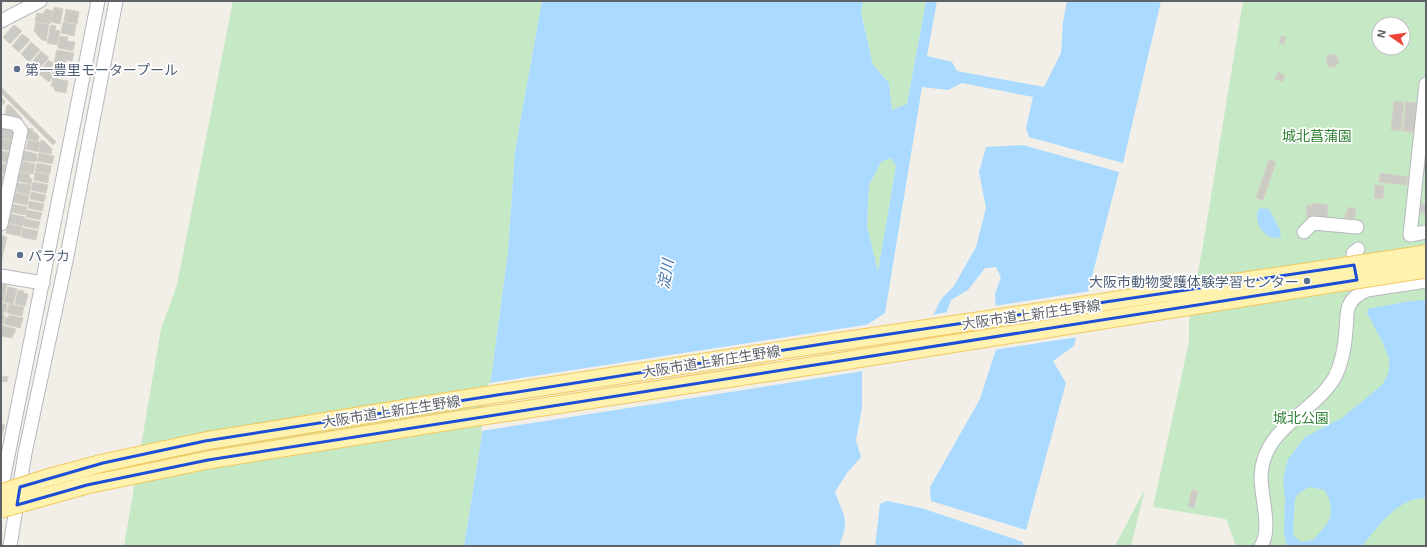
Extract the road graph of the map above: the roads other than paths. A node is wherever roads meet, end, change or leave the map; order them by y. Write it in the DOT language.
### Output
graph roads {
  1 [pos="40,1"];
  2 [pos="98,1"];
  3 [pos="116,1"];
  4 [pos="1,21"];
  5 [pos="1426,84"];
  6 [pos="1,120"];
  7 [pos="1,224"];
  8 [pos="1357,227"];
  9 [pos="1304,232"];
  10 [pos="1426,232"];
  11 [pos="1358,249"];
  12 [pos="1426,254"];
  13 [pos="1426,269"];
  14 [pos="1,276"];
  15 [pos="1426,281"];
  16 [pos="43,283"];
  17 [pos="1359,294"];
  18 [pos="2,485"];
  19 [pos="1,509"];
  20 [pos="10,546"];
  21 [pos="1261,546"];
  1 -- 4 [label="street"];
  2 -- 16 [label="street"];
  3 -- 20 [label="street"];
  5 -- 10 [label="street"];
  6 -- 7 [label="street"];
  8 -- 9 [label="street"];
  11 -- 17 [label="street"];
  12 -- 18 [label="main road, 大阪市道上新庄生野線, bridge"];
  13 -- 19 [label="main road, 大阪市道上新庄生野線, bridge"];
  14 -- 16 [label="street"];
  15 -- 17 [label="street"];
  16 -- 18 [label="street"];
  17 -- 21 [label="street"];
}
